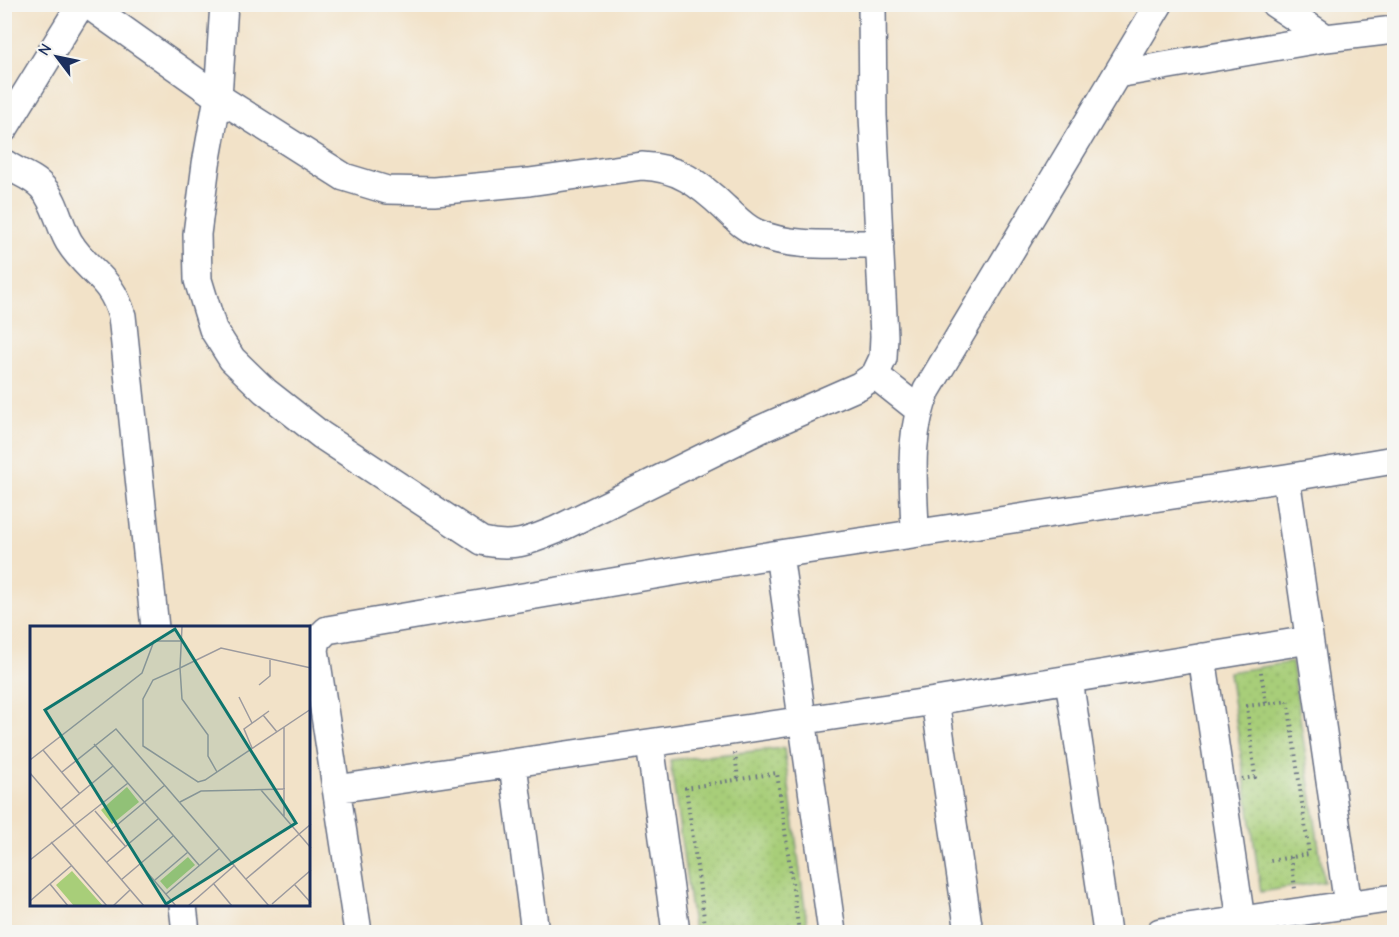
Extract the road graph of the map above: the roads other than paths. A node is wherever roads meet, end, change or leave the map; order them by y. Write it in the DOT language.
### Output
graph roads {
  1 [pos="81,4"];
  2 [pos="87,4"];
  3 [pos="224,4"];
  4 [pos="872,4"];
  5 [pos="1159,4"];
  6 [pos="1275,4"];
  7 [pos="1395,30"];
  8 [pos="1326,39"];
  9 [pos="1117,74"];
  10 [pos="218,97"];
  11 [pos="4,129"];
  12 [pos="4,163"];
  13 [pos="879,244"];
  14 [pos="875,375"];
  15 [pos="919,410"];
  16 [pos="1395,460"];
  17 [pos="1286,478"];
  18 [pos="915,532"];
  19 [pos="779,554"];
  20 [pos="155,626"];
  21 [pos="1309,640"];
  22 [pos="1202,657"];
  23 [pos="1069,680"];
  24 [pos="935,701"];
  25 [pos="802,720"];
  26 [pos="650,744"];
  27 [pos="513,765"];
  28 [pos="336,789"];
  29 [pos="1395,898"];
  30 [pos="1348,905"];
  31 [pos="183,907"];
  32 [pos="1241,920"];
  33 [pos="186,933"];
  34 [pos="358,933"];
  35 [pos="536,933"];
  36 [pos="676,933"];
  37 [pos="831,933"];
  38 [pos="969,933"];
  39 [pos="1107,933"];
  40 [pos="1160,933"];
  1 -- 11 [label="street"];
  2 -- 10 [label="street"];
  3 -- 10 [label="street"];
  4 -- 13 [label="street"];
  5 -- 9 [label="street"];
  6 -- 8 [label="street"];
  7 -- 8 [label="street"];
  8 -- 9 [label="street"];
  9 -- 15 [label="street"];
  10 -- 13 [label="street"];
  10 -- 14 [label="street"];
  12 -- 20 [label="street"];
  13 -- 14 [label="street"];
  14 -- 15 [label="street"];
  15 -- 18 [label="street"];
  16 -- 17 [label="street"];
  17 -- 18 [label="street"];
  17 -- 21 [label="street"];
  18 -- 19 [label="street"];
  19 -- 25 [label="street"];
  19 -- 28 [label="street"];
  21 -- 22 [label="street"];
  21 -- 30 [label="street"];
  22 -- 23 [label="street"];
  22 -- 32 [label="street"];
  23 -- 24 [label="street"];
  23 -- 39 [label="street"];
  24 -- 25 [label="street"];
  24 -- 38 [label="street"];
  25 -- 26 [label="street"];
  25 -- 37 [label="street"];
  26 -- 27 [label="street"];
  26 -- 36 [label="street"];
  27 -- 28 [label="street"];
  27 -- 35 [label="street"];
  28 -- 34 [label="street"];
  29 -- 30 [label="street"];
  30 -- 32 [label="street"];
  31 -- 33 [label="street"];
  32 -- 40 [label="street"];
}
